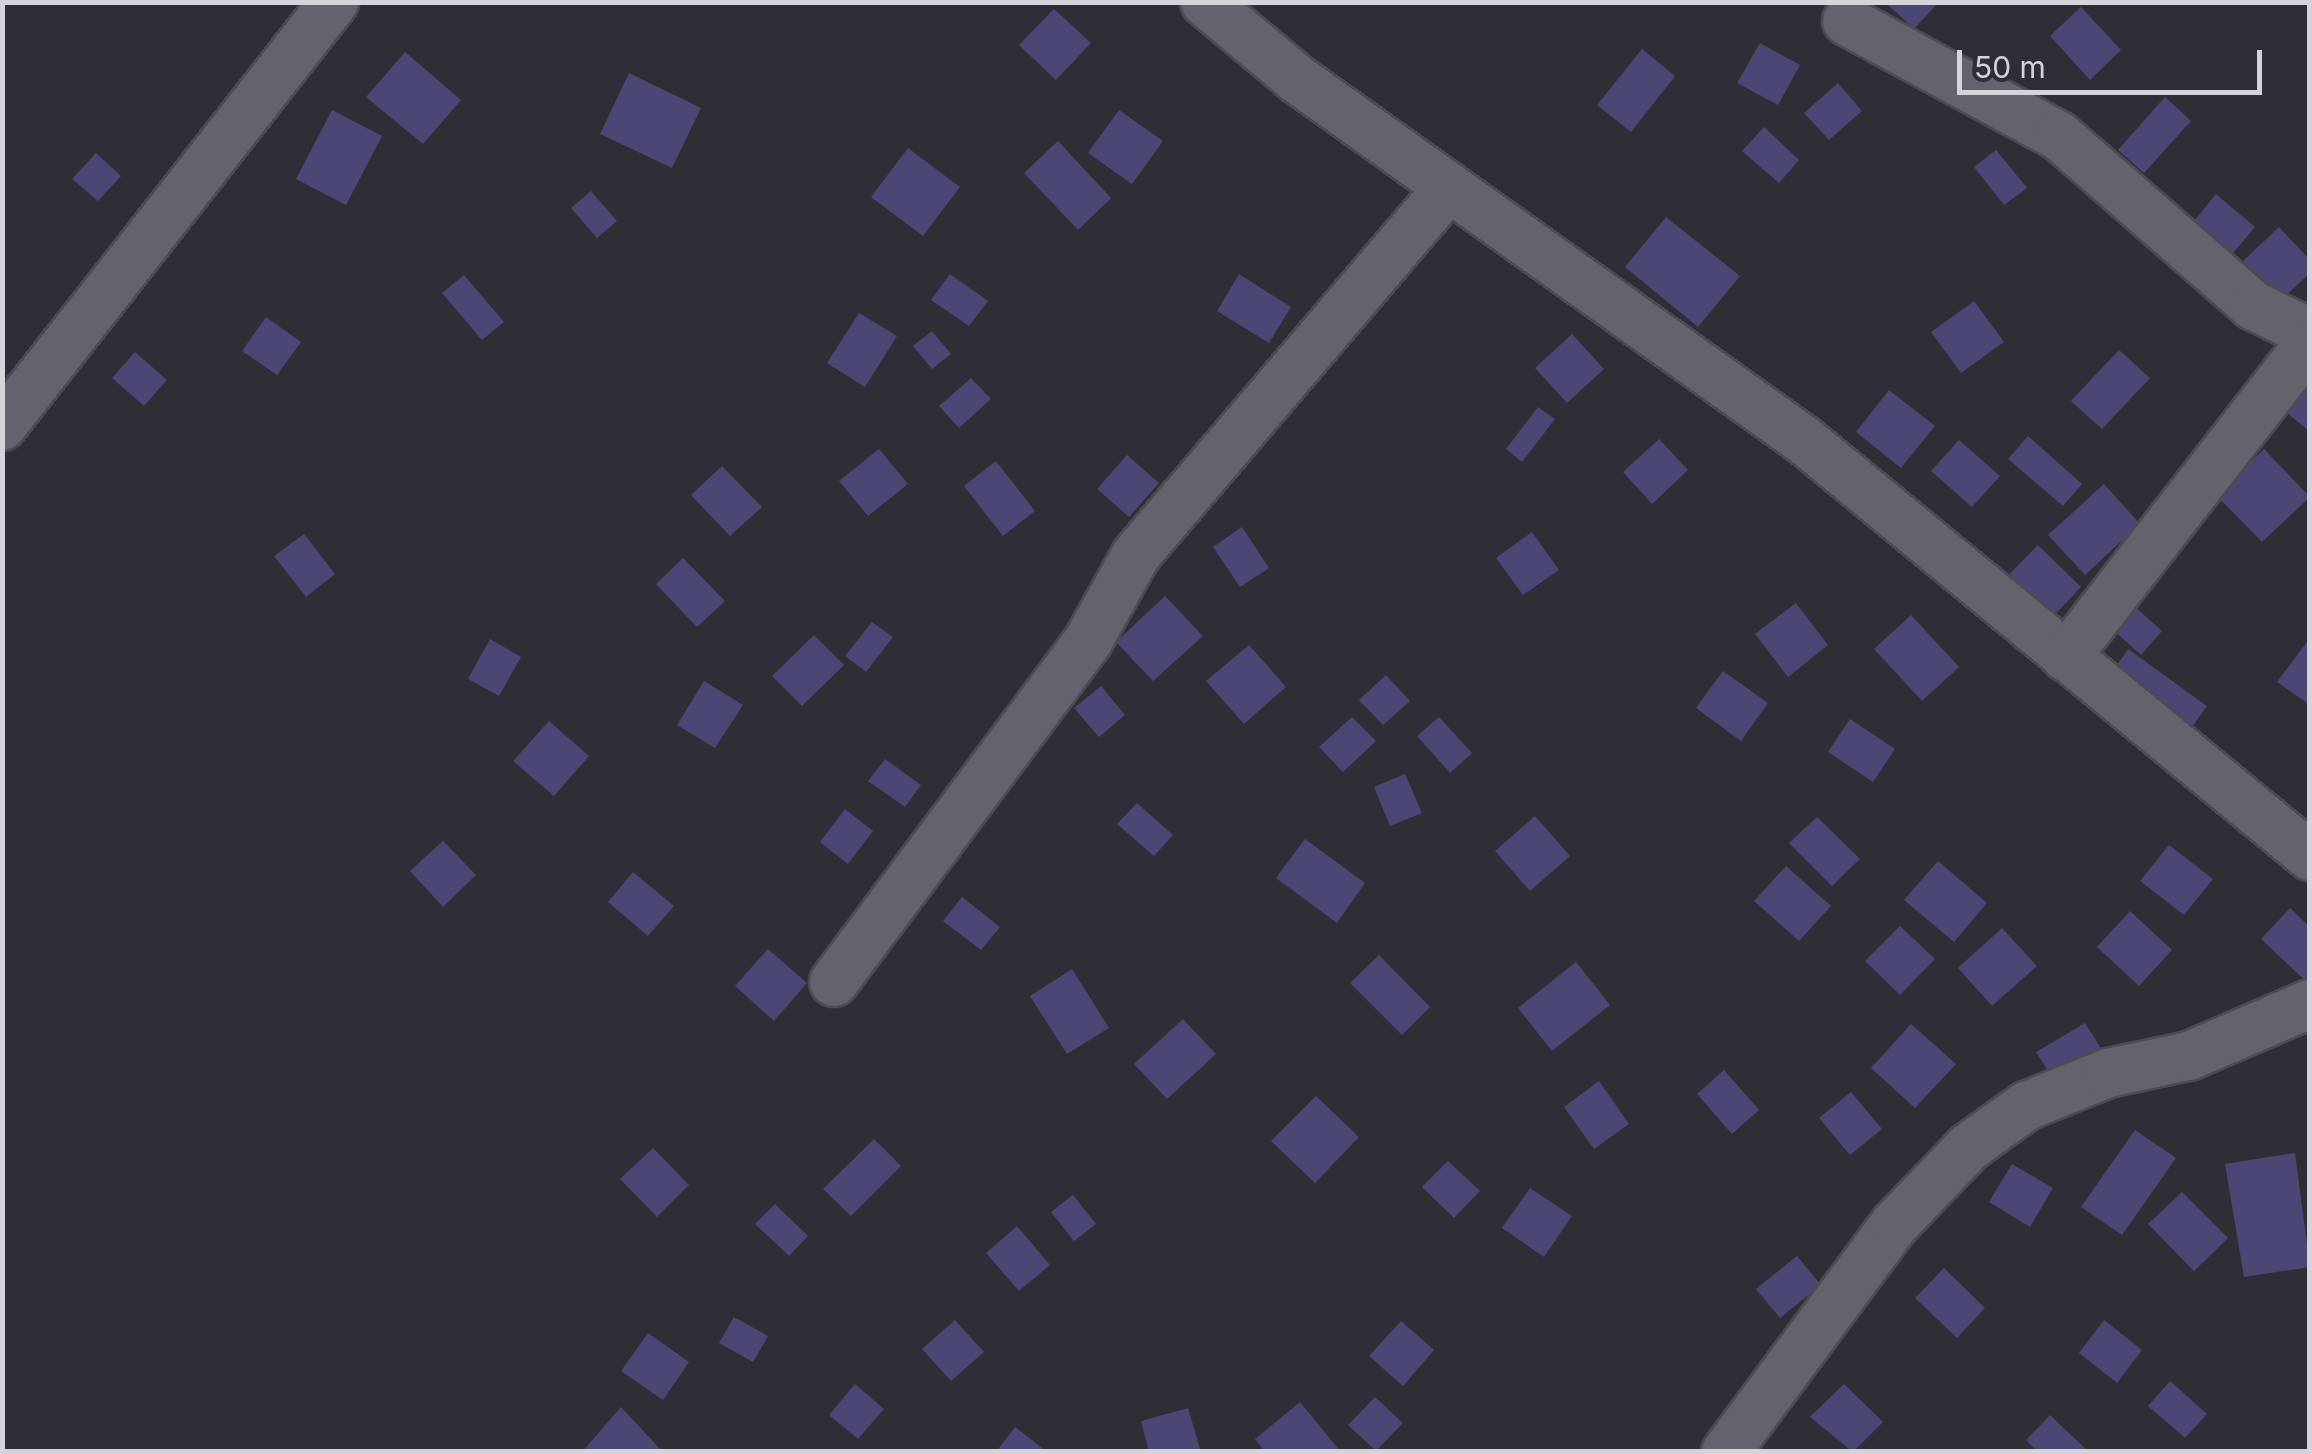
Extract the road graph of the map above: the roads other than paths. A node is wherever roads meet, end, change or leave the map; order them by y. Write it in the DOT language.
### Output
graph roads {
  1 [pos="334,2"];
  2 [pos="1205,2"];
  3 [pos="1847,21"];
  4 [pos="1449,186"];
  5 [pos="2310,333"];
  6 [pos="2310,342"];
  7 [pos="2,426"];
  8 [pos="2066,657"];
  9 [pos="2310,856"];
  10 [pos="834,982"];
  11 [pos="2310,1004"];
  12 [pos="1726,1452"];
  1 -- 7 [label="street"];
  2 -- 4 [label="street"];
  3 -- 5 [label="street"];
  4 -- 8 [label="street"];
  4 -- 10 [label="street"];
  6 -- 8 [label="street"];
  8 -- 9 [label="street"];
  11 -- 12 [label="street"];
}
